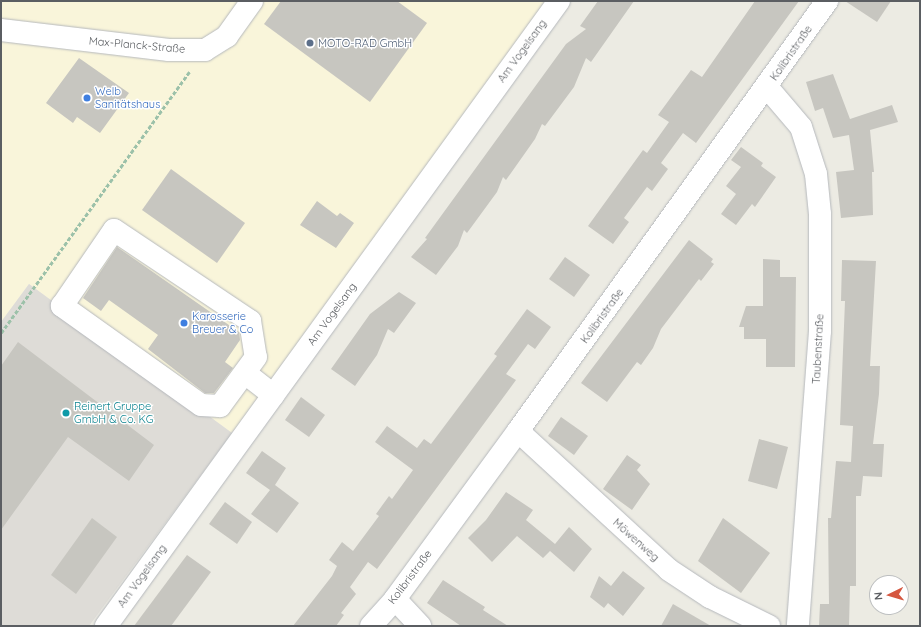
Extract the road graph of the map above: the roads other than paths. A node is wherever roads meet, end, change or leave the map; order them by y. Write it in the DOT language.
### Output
graph roads {
  1 [pos="252,1"];
  2 [pos="559,1"];
  3 [pos="827,1"];
  4 [pos="1,30"];
  5 [pos="767,87"];
  6 [pos="245,372"];
  7 [pos="274,394"];
  8 [pos="518,431"];
  9 [pos="395,599"];
  10 [pos="106,626"];
  11 [pos="371,626"];
  12 [pos="420,626"];
  13 [pos="769,626"];
  14 [pos="798,626"];
  1 -- 4 [label="street, Max-Planck-Straße"];
  2 -- 7 [label="street, Am Vogelsang"];
  3 -- 5 [label="street, Kolibristraße"];
  5 -- 8 [label="street, Kolibristraße"];
  5 -- 14 [label="street, Taubenstraße"];
  6 -- 6 [label="street"];
  6 -- 7 [label="street"];
  7 -- 10 [label="street, Am Vogelsang"];
  8 -- 9 [label="street, Kolibristraße"];
  8 -- 13 [label="street, Möwenweg"];
  9 -- 11 [label="street, Kolibristraße"];
  9 -- 12 [label="street"];
}
